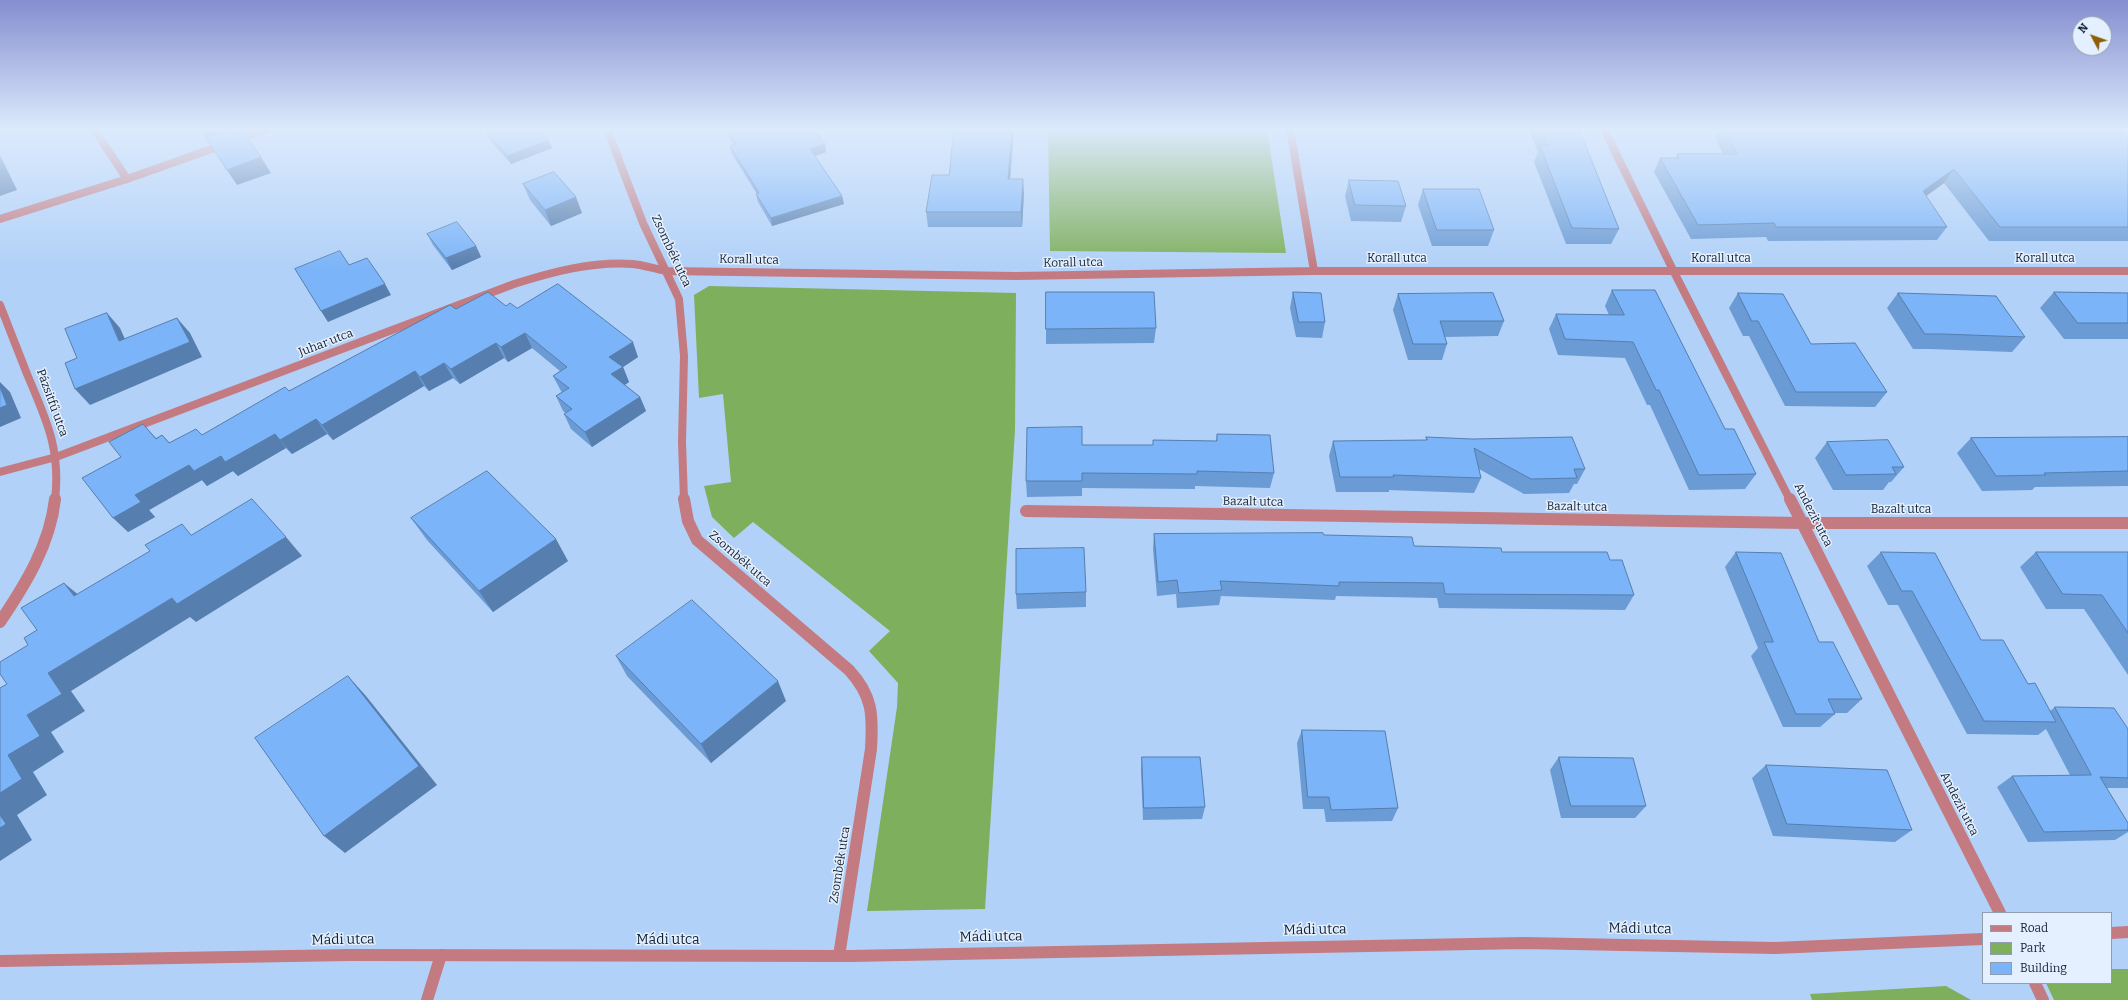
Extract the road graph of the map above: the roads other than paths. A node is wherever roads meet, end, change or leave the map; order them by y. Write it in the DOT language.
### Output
graph roads {
  1 [pos="125,176"];
  2 [pos="136,176"];
  3 [pos="625,176"];
  4 [pos="1298,176"];
  5 [pos="1627,176"];
  6 [pos="127,179"];
  7 [pos="0,220"];
  8 [pos="1673,270"];
  9 [pos="666,271"];
  10 [pos="1314,271"];
  11 [pos="2128,271"];
  12 [pos="0,305"];
  13 [pos="56,457"];
  14 [pos="0,472"];
  15 [pos="1026,511"];
  16 [pos="1802,523"];
  17 [pos="2128,523"];
  18 [pos="0,622"];
  19 [pos="1999,912"];
  20 [pos="2112,932"];
  21 [pos="2128,932"];
  22 [pos="1982,939"];
  23 [pos="442,956"];
  24 [pos="839,956"];
  25 [pos="0,961"];
  26 [pos="2036,984"];
  27 [pos="427,1000"];
  28 [pos="2044,1000"];
  1 -- 6 [label="street"];
  2 -- 6 [label="street"];
  3 -- 9 [label="street, Zsombék utca"];
  4 -- 10 [label="street"];
  5 -- 8 [label="street, Andezit utca"];
  6 -- 7 [label="street"];
  8 -- 10 [label="street, Korall utca"];
  8 -- 11 [label="street, Korall utca"];
  8 -- 16 [label="street, Andezit utca"];
  9 -- 10 [label="street, Korall utca"];
  9 -- 13 [label="street, Juhar utca"];
  9 -- 24 [label="street, Zsombék utca"];
  12 -- 13 [label="street, Pázsitfű utca"];
  13 -- 14 [label="street, Juhar utca"];
  13 -- 18 [label="street, Pázsitfű utca"];
  15 -- 16 [label="street, Bazalt utca"];
  16 -- 17 [label="street, Bazalt utca"];
  16 -- 19 [label="street, Andezit utca"];
  20 -- 21 [label="street"];
  22 -- 24 [label="street, Mádi utca"];
  23 -- 24 [label="street, Mádi utca"];
  23 -- 25 [label="street, Mádi utca"];
  23 -- 27 [label="street"];
  26 -- 28 [label="street"];
}
